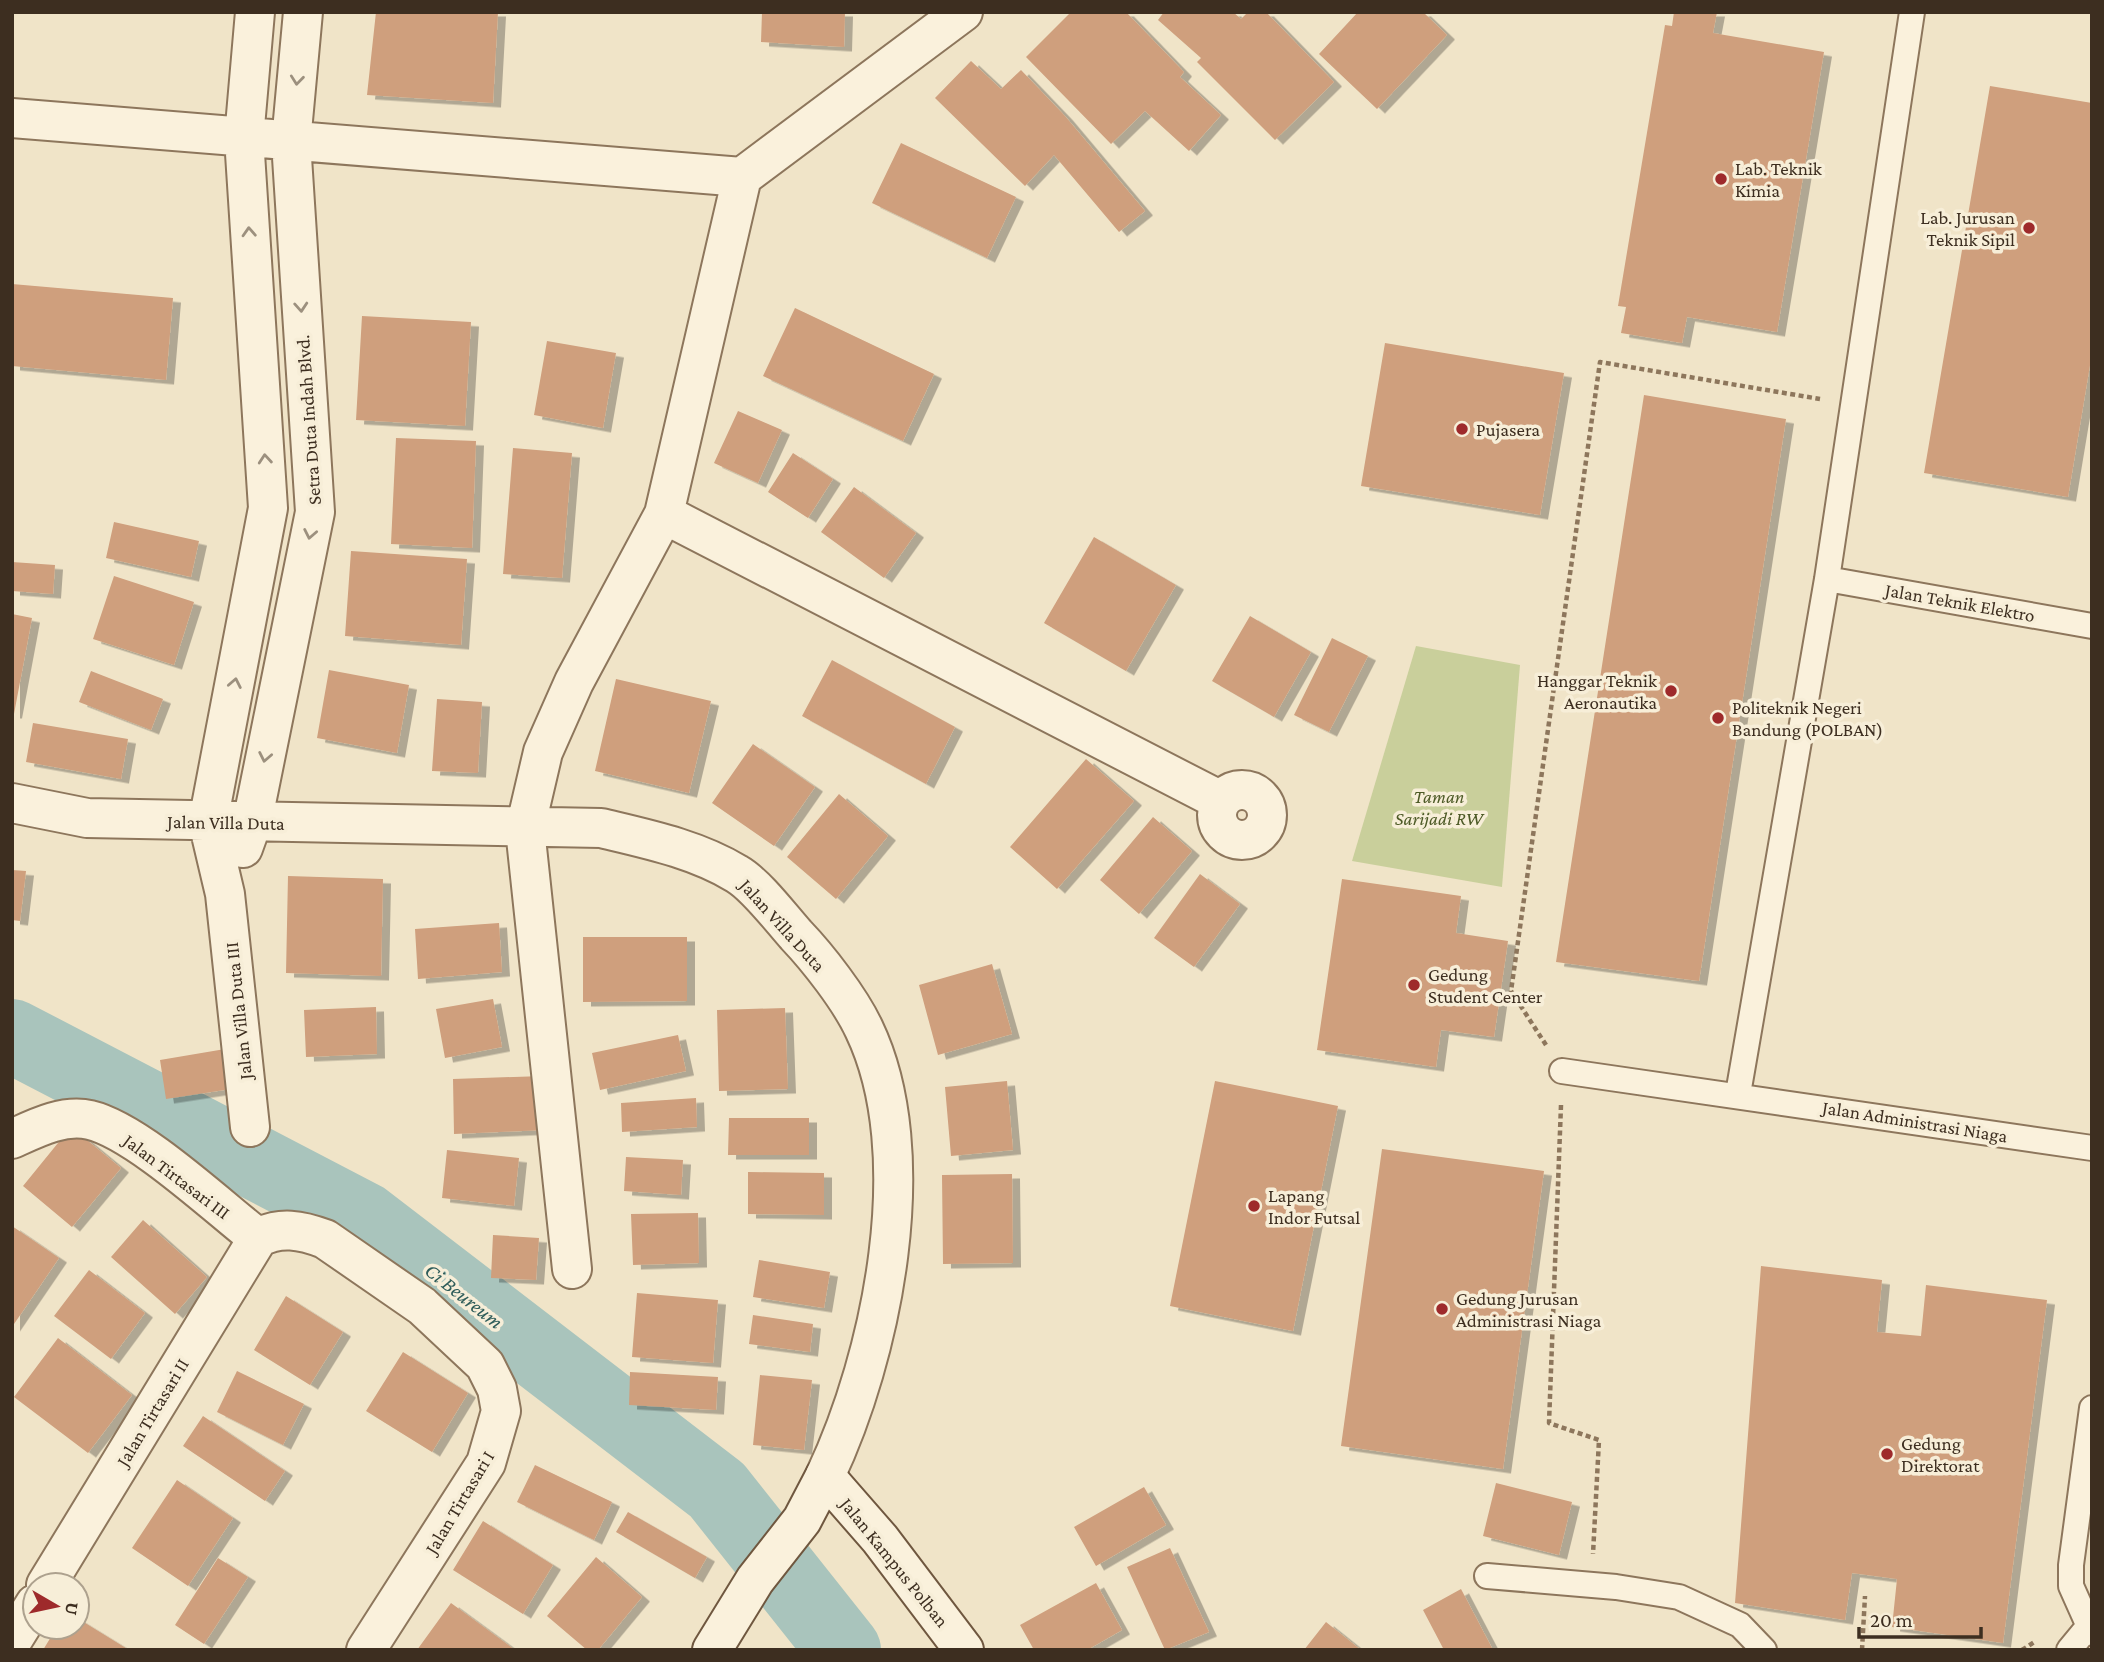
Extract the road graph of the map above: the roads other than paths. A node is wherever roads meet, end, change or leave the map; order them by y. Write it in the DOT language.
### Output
graph roads {
  1 [pos="255,12"];
  2 [pos="303,12"];
  3 [pos="963,12"];
  4 [pos="1912,12"];
  5 [pos="12,118"];
  6 [pos="244,138"];
  7 [pos="290,142"];
  8 [pos="742,177"];
  9 [pos="664,514"];
  10 [pos="1827,579"];
  11 [pos="2092,626"];
  12 [pos="1221,801"];
  13 [pos="12,803"];
  14 [pos="208,822"];
  15 [pos="252,823"];
  16 [pos="525,829"];
  17 [pos="225,894"];
  18 [pos="1562,1071"];
  19 [pos="1738,1094"];
  20 [pos="250,1127"];
  21 [pos="12,1139"];
  22 [pos="2092,1148"];
  23 [pos="258,1238"];
  24 [pos="572,1269"];
  25 [pos="2092,1408"];
  26 [pos="825,1476"];
  27 [pos="55,1571"];
  28 [pos="1487,1576"];
  29 [pos="2090,1630"];
  30 [pos="366,1650"];
  31 [pos="712,1650"];
  32 [pos="964,1650"];
  33 [pos="1764,1650"];
  34 [pos="2069,1650"];
  1 -- 6 [label="street"];
  2 -- 7 [label="street, Setra Duta Indah Blvd., one-way"];
  3 -- 8 [label="street"];
  4 -- 10 [label="lane"];
  5 -- 6 [label="street"];
  6 -- 7 [label="street"];
  14 -- 6 [label="street, one-way"];
  7 -- 8 [label="street"];
  7 -- 15 [label="street, Setra Duta Indah Blvd., one-way"];
  8 -- 9 [label="street"];
  9 -- 12 [label="street"];
  9 -- 16 [label="street"];
  10 -- 11 [label="lane, Jalan Teknik Elektro"];
  10 -- 19 [label="lane"];
  13 -- 14 [label="street, Jalan Villa Duta"];
  14 -- 15 [label="street, Jalan Villa Duta"];
  14 -- 17 [label="street, Jalan Villa Duta III"];
  15 -- 16 [label="street, Jalan Villa Duta"];
  15 -- 17 [label="street, Jalan Villa Duta III"];
  16 -- 24 [label="street"];
  16 -- 26 [label="street, Jalan Villa Duta"];
  17 -- 20 [label="street, Jalan Villa Duta III"];
  18 -- 19 [label="lane, Jalan Administrasi Niaga"];
  19 -- 22 [label="lane, Jalan Administrasi Niaga"];
  21 -- 23 [label="street, Jalan Tirtasari III"];
  23 -- 27 [label="street, Jalan Tirtasari II"];
  23 -- 30 [label="street, Jalan Tirtasari I"];
  25 -- 29 [label="lane"];
  26 -- 31 [label="street, Jalan Villa Duta"];
  26 -- 32 [label="street, Jalan Kampus Polban"];
  28 -- 33 [label="lane"];
  29 -- 34 [label="lane"];
}
